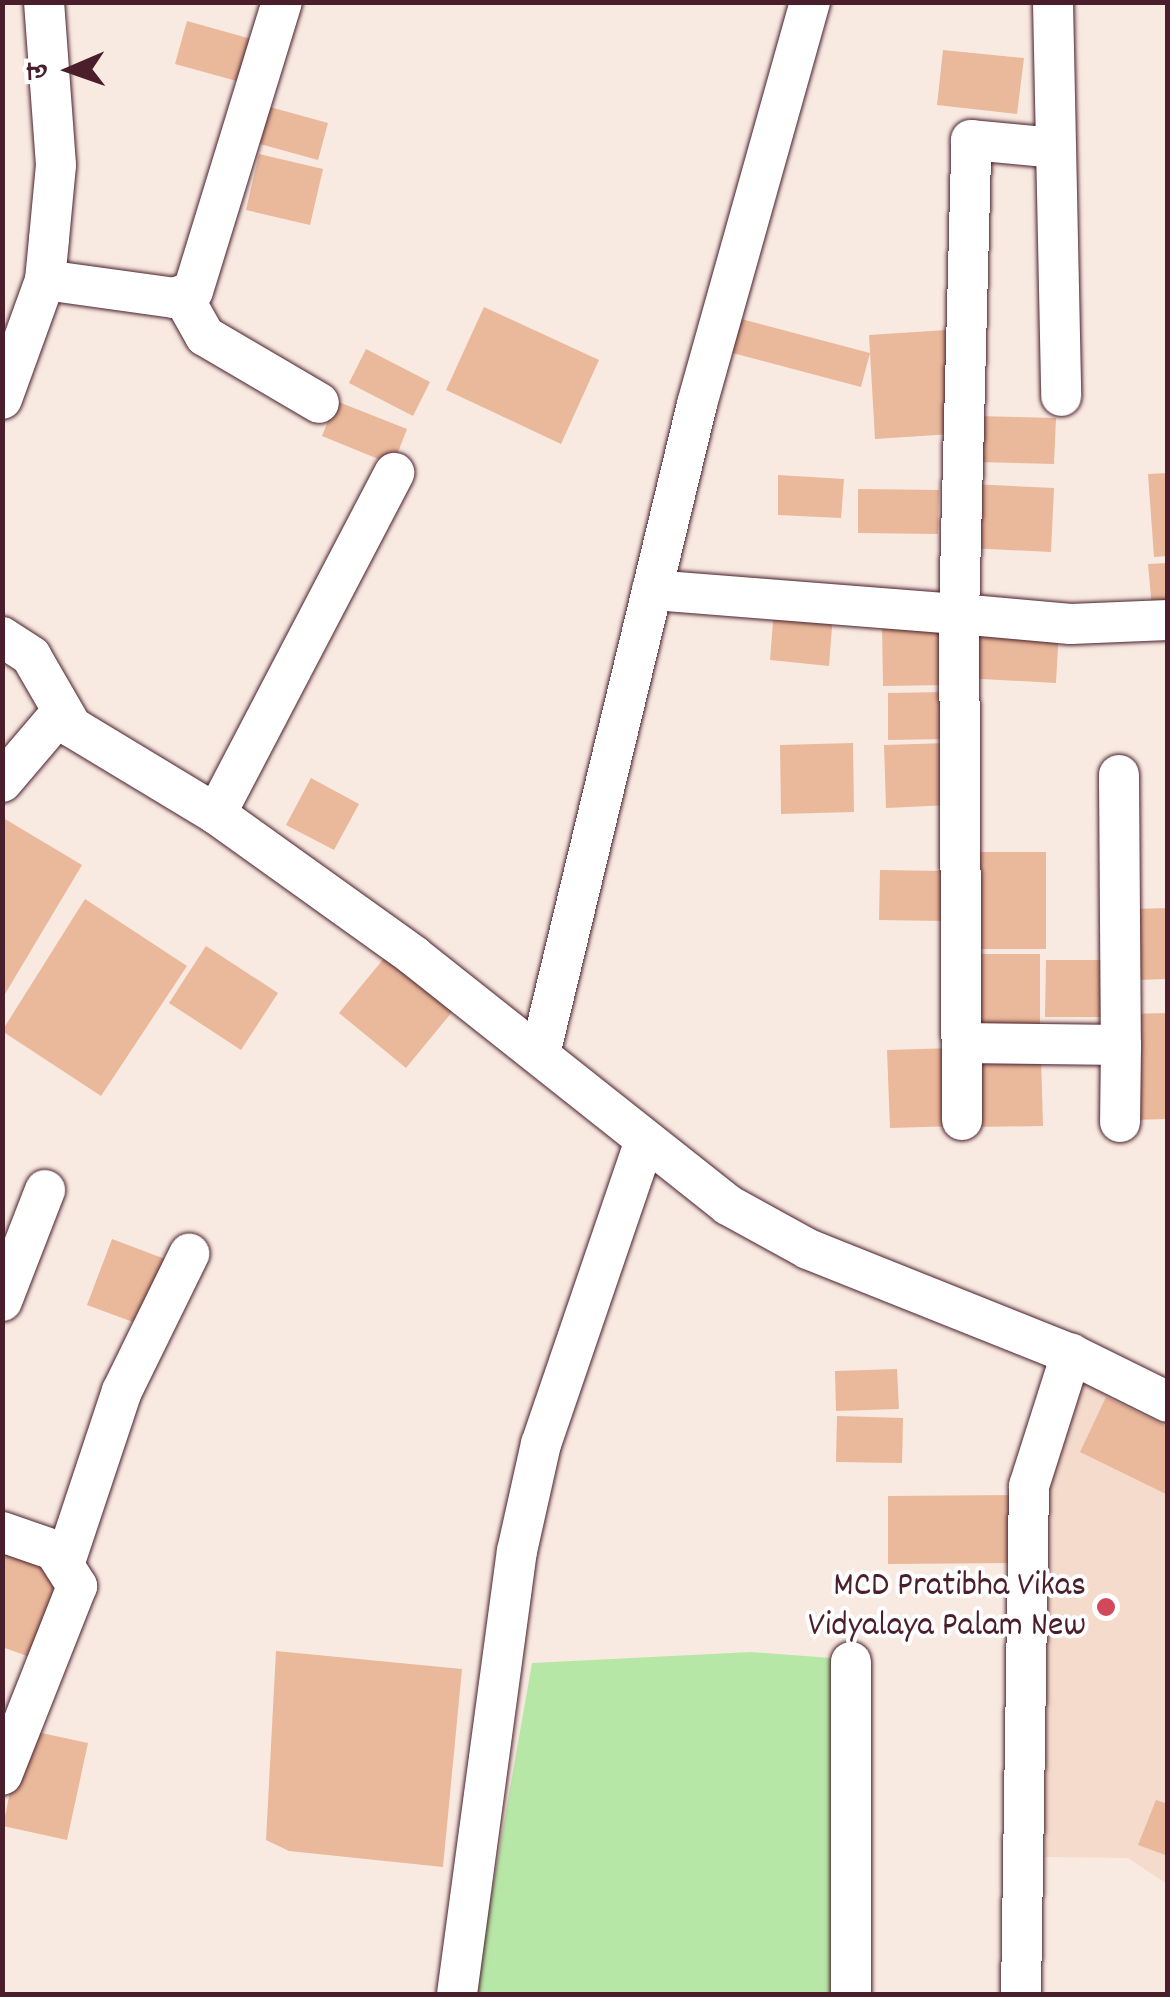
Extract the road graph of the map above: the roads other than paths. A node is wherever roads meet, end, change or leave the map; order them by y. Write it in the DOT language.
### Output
graph roads {
  1 [pos="44,2"];
  2 [pos="282,2"];
  3 [pos="810,2"];
  4 [pos="1053,2"];
  5 [pos="1056,148"];
  6 [pos="44,280"];
  7 [pos="183,297"];
  8 [pos="1061,396"];
  9 [pos="2,399"];
  10 [pos="319,403"];
  11 [pos="394,474"];
  12 [pos="652,590"];
  13 [pos="959,614"];
  14 [pos="1168,620"];
  15 [pos="2,637"];
  16 [pos="58,716"];
  17 [pos="1119,774"];
  18 [pos="2,782"];
  19 [pos="216,814"];
  20 [pos="962,1043"];
  21 [pos="1121,1045"];
  22 [pos="541,1050"];
  23 [pos="962,1120"];
  24 [pos="1120,1122"];
  25 [pos="644,1143"];
  26 [pos="45,1190"];
  27 [pos="189,1254"];
  28 [pos="2,1301"];
  29 [pos="1071,1354"];
  30 [pos="1168,1402"];
  31 [pos="2,1532"];
  32 [pos="66,1559"];
  33 [pos="851,1662"];
  34 [pos="2,1774"];
  35 [pos="457,1994"];
  36 [pos="851,1994"];
  37 [pos="1021,1994"];
  1 -- 6 [label="street"];
  2 -- 7 [label="street"];
  3 -- 12 [label="street"];
  4 -- 5 [label="street"];
  5 -- 8 [label="street"];
  5 -- 13 [label="street"];
  6 -- 7 [label="street"];
  6 -- 9 [label="street"];
  7 -- 10 [label="street"];
  11 -- 19 [label="street"];
  12 -- 13 [label="street"];
  12 -- 22 [label="street"];
  13 -- 14 [label="street"];
  13 -- 20 [label="street"];
  15 -- 16 [label="street"];
  16 -- 18 [label="street"];
  16 -- 19 [label="street"];
  17 -- 21 [label="street"];
  19 -- 22 [label="street"];
  20 -- 21 [label="street"];
  20 -- 23 [label="street"];
  21 -- 24 [label="street"];
  22 -- 25 [label="street"];
  25 -- 29 [label="street"];
  25 -- 35 [label="street"];
  26 -- 28 [label="street"];
  27 -- 32 [label="street"];
  29 -- 30 [label="street"];
  29 -- 37 [label="street"];
  31 -- 32 [label="street"];
  32 -- 34 [label="street"];
  33 -- 36 [label="street"];
}
